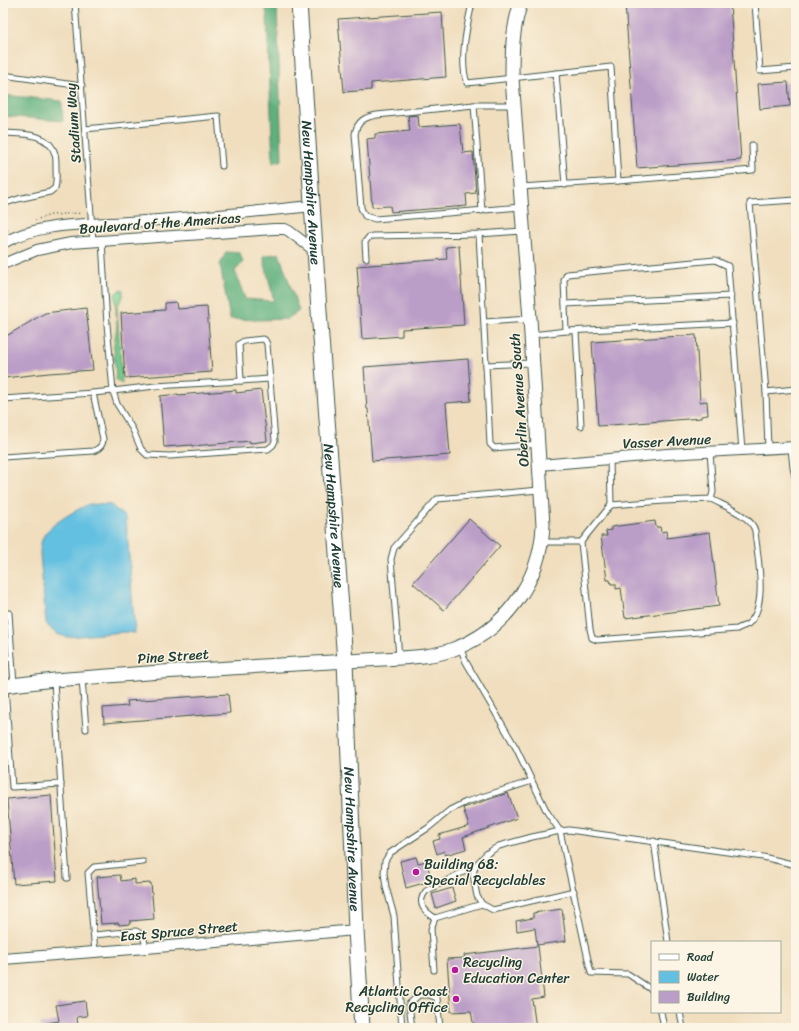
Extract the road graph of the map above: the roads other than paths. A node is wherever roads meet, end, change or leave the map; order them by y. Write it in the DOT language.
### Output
graph roads {
  1 [pos="76,3"];
  2 [pos="299,3"];
  3 [pos="472,3"];
  4 [pos="521,3"];
  5 [pos="755,3"];
  6 [pos="796,68"];
  7 [pos="556,73"];
  8 [pos="3,75"];
  9 [pos="512,78"];
  10 [pos="82,86"];
  11 [pos="474,105"];
  12 [pos="514,105"];
  13 [pos="85,129"];
  14 [pos="3,132"];
  15 [pos="752,145"];
  16 [pos="222,166"];
  17 [pos="618,181"];
  18 [pos="565,184"];
  19 [pos="519,187"];
  20 [pos="796,200"];
  21 [pos="3,204"];
  22 [pos="312,206"];
  23 [pos="521,208"];
  24 [pos="482,211"];
  25 [pos="92,224"];
  26 [pos="523,231"];
  27 [pos="479,234"];
  28 [pos="98,241"];
  29 [pos="3,243"];
  30 [pos="315,251"];
  31 [pos="366,258"];
  32 [pos="3,264"];
  33 [pos="731,296"];
  34 [pos="565,304"];
  35 [pos="530,318"];
  36 [pos="484,322"];
  37 [pos="733,323"];
  38 [pos="566,331"];
  39 [pos="576,331"];
  40 [pos="531,335"];
  41 [pos="532,363"];
  42 [pos="486,365"];
  43 [pos="269,379"];
  44 [pos="241,381"];
  45 [pos="796,389"];
  46 [pos="113,391"];
  47 [pos="766,392"];
  48 [pos="93,393"];
  49 [pos="3,399"];
  50 [pos="582,426"];
  51 [pos="539,444"];
  52 [pos="794,447"];
  53 [pos="768,449"];
  54 [pos="742,451"];
  55 [pos="710,452"];
  56 [pos="3,457"];
  57 [pos="610,458"];
  58 [pos="540,464"];
  59 [pos="796,481"];
  60 [pos="541,490"];
  61 [pos="711,499"];
  62 [pos="611,505"];
  63 [pos="542,542"];
  64 [pos="581,542"];
  65 [pos="9,613"];
  66 [pos="460,647"];
  67 [pos="12,658"];
  68 [pos="400,658"];
  69 [pos="3,659"];
  70 [pos="345,661"];
  71 [pos="82,678"];
  72 [pos="54,680"];
  73 [pos="7,686"];
  74 [pos="86,729"];
  75 [pos="532,781"];
  76 [pos="61,784"];
  77 [pos="560,831"];
  78 [pos="654,842"];
  79 [pos="143,862"];
  80 [pos="796,865"];
  81 [pos="475,866"];
  82 [pos="67,878"];
  83 [pos="574,891"];
  84 [pos="482,904"];
  85 [pos="435,918"];
  86 [pos="356,930"];
  87 [pos="94,935"];
  88 [pos="668,941"];
  89 [pos="146,948"];
  90 [pos="95,952"];
  91 [pos="3,959"];
  92 [pos="434,970"];
  93 [pos="651,989"];
  94 [pos="661,1013"];
  95 [pos="680,1013"];
  96 [pos="362,1028"];
  97 [pos="402,1028"];
  98 [pos="412,1028"];
  99 [pos="440,1028"];
  100 [pos="664,1028"];
  101 [pos="683,1028"];
  1 -- 10 [label="lane, Stadium Way"];
  2 -- 22 [label="main road, New Hampshire Avenue"];
  3 -- 9 [label="lane"];
  4 -- 9 [label="street, Oberlin Avenue South"];
  5 -- 6 [label="lane"];
  7 -- 9 [label="lane"];
  7 -- 17 [label="lane"];
  7 -- 18 [label="lane"];
  8 -- 10 [label="lane"];
  9 -- 12 [label="street, Oberlin Avenue South"];
  10 -- 13 [label="lane, Stadium Way"];
  11 -- 12 [label="lane"];
  11 -- 24 [label="lane"];
  11 -- 24 [label="lane"];
  12 -- 19 [label="street, Oberlin Avenue South"];
  13 -- 16 [label="lane"];
  13 -- 25 [label="lane, Stadium Way"];
  14 -- 21 [label="lane"];
  15 -- 17 [label="lane"];
  17 -- 18 [label="lane"];
  18 -- 19 [label="lane"];
  19 -- 23 [label="street, Oberlin Avenue South"];
  20 -- 47 [label="lane"];
  22 -- 25 [label="street, Boulevard of the Americas"];
  22 -- 30 [label="main road, New Hampshire Avenue"];
  23 -- 24 [label="lane"];
  23 -- 26 [label="street, Oberlin Avenue South"];
  25 -- 28 [label="lane, Stadium Way"];
  25 -- 29 [label="street, Boulevard of the Americas"];
  26 -- 27 [label="lane"];
  26 -- 35 [label="street, Oberlin Avenue South"];
  27 -- 31 [label="lane"];
  27 -- 36 [label="lane"];
  28 -- 30 [label="street, Boulevard of the Americas"];
  28 -- 32 [label="street, Boulevard of the Americas"];
  28 -- 46 [label="lane, Stadium Way"];
  30 -- 70 [label="main road, New Hampshire Avenue"];
  33 -- 34 [label="lane"];
  33 -- 34 [label="lane"];
  33 -- 37 [label="lane"];
  34 -- 38 [label="lane"];
  35 -- 36 [label="lane"];
  35 -- 40 [label="street, Oberlin Avenue South"];
  36 -- 42 [label="lane"];
  37 -- 39 [label="lane"];
  37 -- 54 [label="lane"];
  38 -- 39 [label="lane"];
  38 -- 40 [label="lane"];
  39 -- 50 [label="lane"];
  40 -- 41 [label="street, Oberlin Avenue South"];
  41 -- 42 [label="lane"];
  41 -- 51 [label="street, Oberlin Avenue South"];
  42 -- 51 [label="lane"];
  43 -- 44 [label="lane"];
  43 -- 44 [label="lane"];
  43 -- 46 [label="lane, Stadium Way"];
  44 -- 46 [label="lane"];
  45 -- 47 [label="lane"];
  46 -- 48 [label="lane"];
  47 -- 53 [label="lane"];
  48 -- 49 [label="lane"];
  48 -- 56 [label="lane"];
  51 -- 58 [label="street, Oberlin Avenue South"];
  52 -- 53 [label="street, Vasser Avenue"];
  52 -- 59 [label="lane"];
  53 -- 54 [label="street, Vasser Avenue"];
  54 -- 55 [label="street, Vasser Avenue"];
  55 -- 57 [label="street, Vasser Avenue"];
  55 -- 61 [label="lane"];
  57 -- 58 [label="street, Vasser Avenue"];
  57 -- 62 [label="lane"];
  58 -- 60 [label="street, Oberlin Avenue South"];
  60 -- 63 [label="street, Oberlin Avenue South"];
  60 -- 68 [label="lane"];
  61 -- 62 [label="lane"];
  61 -- 64 [label="lane"];
  62 -- 64 [label="lane"];
  63 -- 64 [label="lane"];
  63 -- 66 [label="street, Oberlin Avenue South"];
  65 -- 67 [label="lane"];
  66 -- 68 [label="street, Oberlin Avenue South"];
  66 -- 75 [label="lane"];
  67 -- 69 [label="lane"];
  67 -- 73 [label="lane"];
  68 -- 70 [label="street, Oberlin Avenue South"];
  70 -- 71 [label="street, Pine Street"];
  70 -- 86 [label="main road, New Hampshire Avenue"];
  71 -- 72 [label="street, Pine Street"];
  71 -- 74 [label="lane"];
  72 -- 73 [label="street, Pine Street"];
  72 -- 76 [label="lane"];
  73 -- 76 [label="lane"];
  75 -- 77 [label="lane"];
  75 -- 97 [label="lane"];
  76 -- 82 [label="lane"];
  77 -- 78 [label="lane"];
  77 -- 81 [label="lane"];
  77 -- 83 [label="lane"];
  78 -- 80 [label="lane"];
  78 -- 88 [label="lane"];
  79 -- 87 [label="lane"];
  81 -- 84 [label="lane"];
  81 -- 85 [label="lane"];
  83 -- 84 [label="lane"];
  83 -- 93 [label="lane"];
  84 -- 85 [label="lane"];
  85 -- 92 [label="lane"];
  86 -- 89 [label="street, East Spruce Street"];
  86 -- 96 [label="main road, New Hampshire Avenue"];
  87 -- 89 [label="lane"];
  87 -- 90 [label="lane"];
  89 -- 90 [label="street, East Spruce Street"];
  90 -- 91 [label="street, East Spruce Street"];
  94 -- 100 [label="lane"];
  95 -- 101 [label="lane"];
  98 -- 99 [label="lane"];
}
